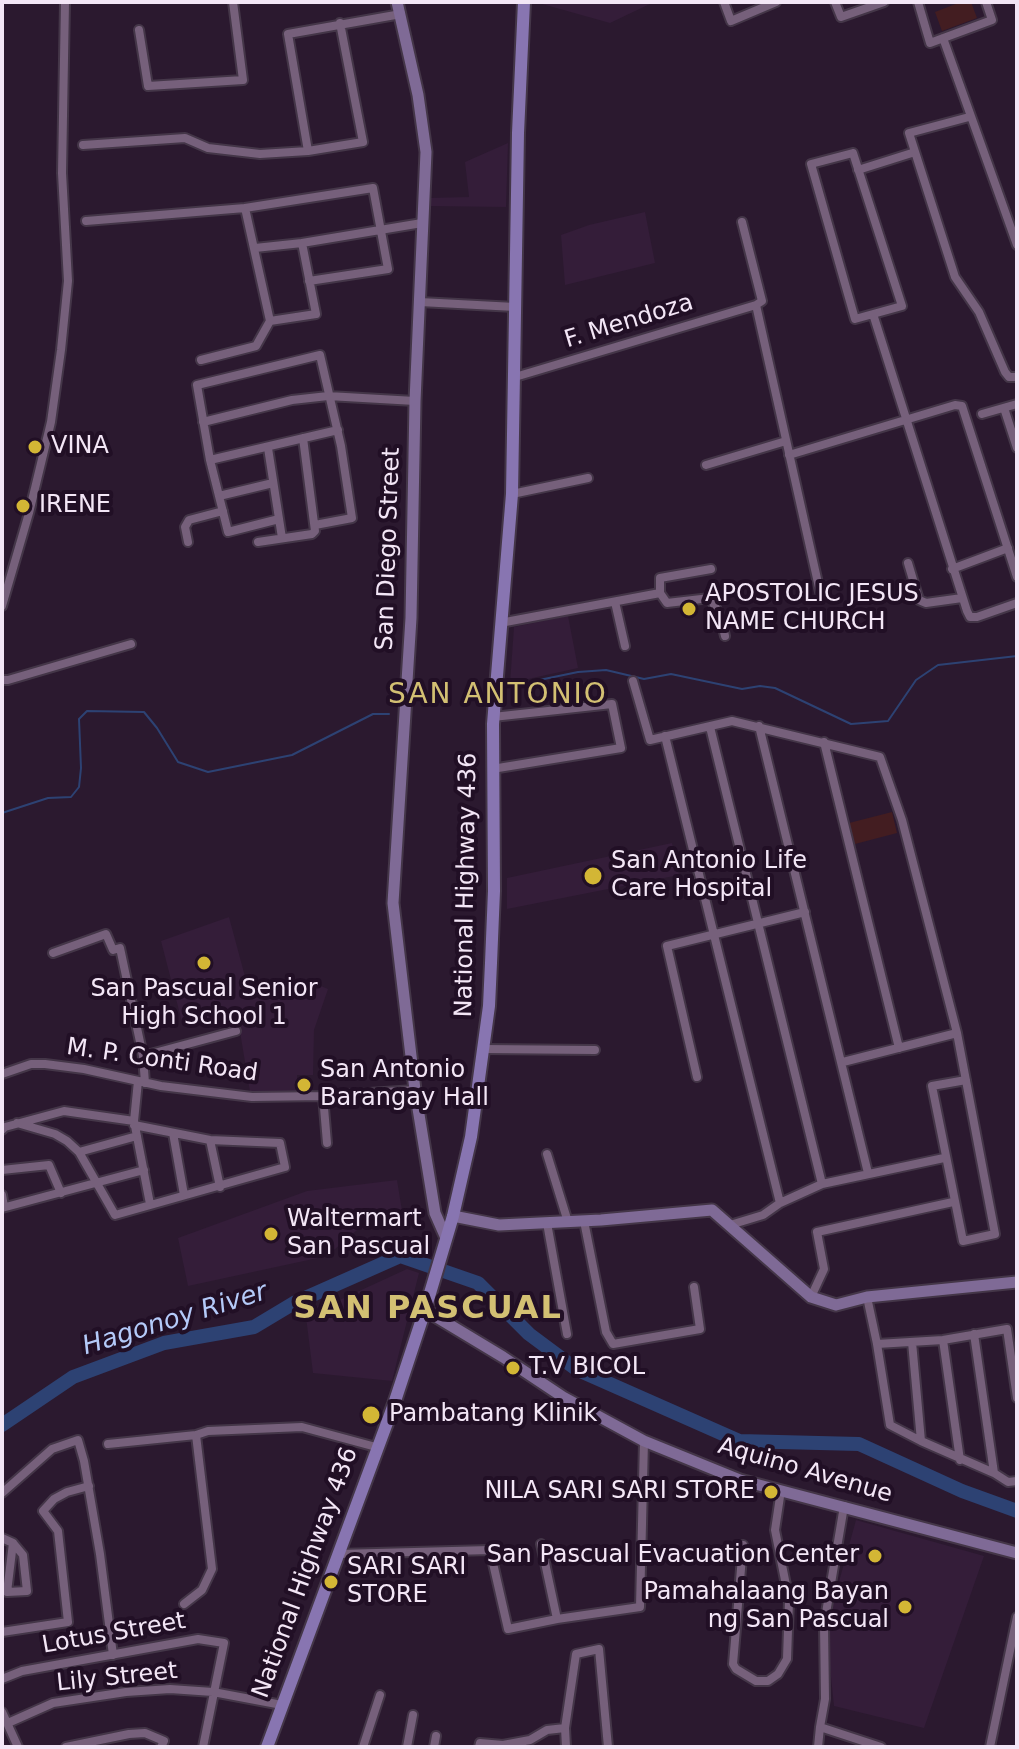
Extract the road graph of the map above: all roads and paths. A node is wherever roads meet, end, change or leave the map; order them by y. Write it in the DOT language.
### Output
graph roads {
  1 [pos="65,2"];
  2 [pos="233,2"];
  3 [pos="524,2"];
  4 [pos="724,2"];
  5 [pos="776,2"];
  6 [pos="835,2"];
  7 [pos="884,2"];
  8 [pos="918,2"];
  9 [pos="986,2"];
  10 [pos="399,8"];
  11 [pos="340,23"];
  12 [pos="139,30"];
  13 [pos="943,38"];
  14 [pos="969,117"];
  15 [pos="83,145"];
  16 [pos="308,151"];
  17 [pos="915,152"];
  18 [pos="858,170"];
  19 [pos="245,208"];
  20 [pos="86,221"];
  21 [pos="742,222"];
  22 [pos="422,223"];
  23 [pos="381,230"];
  24 [pos="302,243"];
  25 [pos="1017,245"];
  26 [pos="255,248"];
  27 [pos="309,281"];
  28 [pos="420,302"];
  29 [pos="756,305"];
  30 [pos="515,307"];
  31 [pos="873,314"];
  32 [pos="270,321"];
  33 [pos="201,360"];
  34 [pos="515,377"];
  35 [pos="1017,377"];
  36 [pos="328,396"];
  37 [pos="415,401"];
  38 [pos="1017,404"];
  39 [pos="1004,408"];
  40 [pos="982,414"];
  41 [pos="906,419"];
  42 [pos="203,422"];
  43 [pos="338,430"];
  44 [pos="303,438"];
  45 [pos="786,441"];
  46 [pos="268,448"];
  47 [pos="1017,448"];
  48 [pos="789,455"];
  49 [pos="210,460"];
  50 [pos="706,465"];
  51 [pos="588,478"];
  52 [pos="273,483"];
  53 [pos="512,494"];
  54 [pos="219,496"];
  55 [pos="223,511"];
  56 [pos="279,519"];
  57 [pos="315,525"];
  58 [pos="282,538"];
  59 [pos="188,542"];
  60 [pos="258,542"];
  61 [pos="1008,548"];
  62 [pos="908,563"];
  63 [pos="711,569"];
  64 [pos="952,569"];
  65 [pos="1017,577"];
  66 [pos="820,592"];
  67 [pos="660,593"];
  68 [pos="962,598"];
  69 [pos="615,602"];
  70 [pos="1017,603"];
  71 [pos="2,606"];
  72 [pos="500,623"];
  73 [pos="725,636"];
  74 [pos="131,644"];
  75 [pos="625,646"];
  76 [pos="2,680"];
  77 [pos="633,681"];
  78 [pos="493,717"];
  79 [pos="759,726"];
  80 [pos="710,727"];
  81 [pos="665,736"];
  82 [pos="824,742"];
  83 [pos="492,769"];
  84 [pos="805,912"];
  85 [pos="759,923"];
  86 [pos="715,934"];
  87 [pos="53,953"];
  88 [pos="236,1031"];
  89 [pos="957,1033"];
  90 [pos="899,1048"];
  91 [pos="483,1049"];
  92 [pos="595,1050"];
  93 [pos="143,1056"];
  94 [pos="843,1062"];
  95 [pos="2,1074"];
  96 [pos="697,1077"];
  97 [pos="966,1080"];
  98 [pos="141,1082"];
  99 [pos="415,1090"];
  100 [pos="323,1096"];
  101 [pos="17,1123"];
  102 [pos="134,1123"];
  103 [pos="2,1130"];
  104 [pos="173,1133"];
  105 [pos="137,1136"];
  106 [pos="210,1140"];
  107 [pos="327,1143"];
  108 [pos="79,1152"];
  109 [pos="547,1154"];
  110 [pos="944,1158"];
  111 [pos="2,1170"];
  112 [pos="144,1170"];
  113 [pos="868,1173"];
  114 [pos="97,1184"];
  115 [pos="822,1184"];
  116 [pos="220,1187"];
  117 [pos="61,1193"];
  118 [pos="2,1195"];
  119 [pos="184,1195"];
  120 [pos="953,1202"];
  121 [pos="780,1203"];
  122 [pos="150,1204"];
  123 [pos="3,1208"];
  124 [pos="453,1216"];
  125 [pos="584,1221"];
  126 [pos="568,1222"];
  127 [pos="547,1223"];
  128 [pos="730,1225"];
  129 [pos="446,1238"];
  130 [pos="1017,1284"];
  131 [pos="694,1287"];
  132 [pos="811,1297"];
  133 [pos="867,1297"];
  134 [pos="425,1310"];
  135 [pos="1012,1329"];
  136 [pos="567,1334"];
  137 [pos="974,1334"];
  138 [pos="943,1340"];
  139 [pos="912,1342"];
  140 [pos="877,1344"];
  141 [pos="1017,1398"];
  142 [pos="196,1435"];
  143 [pos="644,1441"];
  144 [pos="921,1441"];
  145 [pos="108,1444"];
  146 [pos="376,1447"];
  147 [pos="960,1460"];
  148 [pos="994,1473"];
  149 [pos="1017,1481"];
  150 [pos="89,1486"];
  151 [pos="781,1490"];
  152 [pos="2,1493"];
  153 [pos="844,1506"];
  154 [pos="2,1538"];
  155 [pos="13,1543"];
  156 [pos="541,1544"];
  157 [pos="743,1545"];
  158 [pos="1017,1553"];
  159 [pos="338,1554"];
  160 [pos="184,1604"];
  161 [pos="1017,1617"];
  162 [pos="557,1619"];
  163 [pos="2,1632"];
  164 [pos="113,1655"];
  165 [pos="2,1679"];
  166 [pos="213,1692"];
  167 [pos="380,1695"];
  168 [pos="282,1705"];
  169 [pos="2,1712"];
  170 [pos="413,1715"];
  171 [pos="8,1723"];
  172 [pos="820,1727"];
  173 [pos="565,1728"];
  174 [pos="436,1736"];
  175 [pos="530,1744"];
  176 [pos="502,1746"];
  177 [pos="18,1747"];
  178 [pos="66,1747"];
  179 [pos="161,1747"];
  180 [pos="203,1747"];
  181 [pos="267,1747"];
  182 [pos="363,1747"];
  183 [pos="407,1747"];
  184 [pos="434,1747"];
  185 [pos="479,1747"];
  186 [pos="566,1747"];
  187 [pos="608,1747"];
  188 [pos="818,1747"];
  189 [pos="881,1747"];
  190 [pos="990,1747"];
  1 -- 71 [label="street"];
  2 -- 12 [label="street"];
  3 -- 30 [label="main road, National Highway 436"];
  4 -- 5 [label="street"];
  6 -- 7 [label="street"];
  8 -- 13 [label="street"];
  9 -- 13 [label="street"];
  10 -- 11 [label="street"];
  10 -- 22 [label="street, San Diego Street"];
  11 -- 16 [label="street"];
  11 -- 16 [label="street"];
  13 -- 14 [label="street"];
  14 -- 17 [label="street"];
  14 -- 25 [label="street"];
  15 -- 16 [label="street"];
  17 -- 18 [label="street"];
  17 -- 35 [label="street"];
  18 -- 31 [label="street"];
  18 -- 31 [label="street"];
  19 -- 20 [label="street"];
  19 -- 23 [label="street"];
  19 -- 26 [label="street"];
  21 -- 29 [label="street"];
  22 -- 23 [label="street"];
  22 -- 28 [label="street, San Diego Street"];
  23 -- 24 [label="street"];
  23 -- 27 [label="street"];
  24 -- 26 [label="street"];
  24 -- 27 [label="street"];
  26 -- 32 [label="street"];
  27 -- 32 [label="street"];
  28 -- 30 [label="street"];
  28 -- 37 [label="street, San Diego Street"];
  29 -- 34 [label="street, F. Mendoza"];
  29 -- 45 [label="street"];
  30 -- 34 [label="main road, National Highway 436"];
  31 -- 41 [label="street"];
  32 -- 33 [label="street"];
  34 -- 53 [label="main road, National Highway 436"];
  36 -- 37 [label="street"];
  36 -- 42 [label="street"];
  36 -- 42 [label="street"];
  36 -- 43 [label="street"];
  37 -- 99 [label="street, San Diego Street"];
  38 -- 39 [label="street"];
  39 -- 40 [label="street"];
  39 -- 47 [label="street"];
  41 -- 48 [label="street"];
  41 -- 61 [label="street"];
  41 -- 64 [label="street"];
  42 -- 49 [label="street"];
  43 -- 44 [label="street"];
  43 -- 57 [label="street"];
  44 -- 46 [label="street"];
  44 -- 57 [label="street"];
  45 -- 48 [label="street"];
  45 -- 50 [label="street"];
  46 -- 49 [label="street"];
  46 -- 52 [label="street"];
  48 -- 66 [label="street"];
  49 -- 54 [label="street"];
  51 -- 53 [label="street"];
  52 -- 54 [label="street"];
  52 -- 56 [label="street"];
  53 -- 72 [label="main road, National Highway 436"];
  54 -- 55 [label="street"];
  55 -- 56 [label="street"];
  55 -- 59 [label="street"];
  56 -- 58 [label="street"];
  57 -- 58 [label="street"];
  58 -- 60 [label="street"];
  61 -- 64 [label="street"];
  61 -- 65 [label="street"];
  62 -- 68 [label="street"];
  63 -- 67 [label="street"];
  64 -- 68 [label="street"];
  67 -- 69 [label="street"];
  67 -- 73 [label="street"];
  68 -- 70 [label="street"];
  69 -- 72 [label="street"];
  69 -- 75 [label="street"];
  72 -- 78 [label="main road, National Highway 436"];
  74 -- 76 [label="street"];
  77 -- 81 [label="street"];
  78 -- 83 [label="main road, National Highway 436"];
  78 -- 83 [label="street"];
  79 -- 80 [label="street"];
  79 -- 82 [label="street"];
  79 -- 84 [label="street"];
  80 -- 81 [label="street"];
  80 -- 85 [label="street"];
  81 -- 86 [label="street"];
  82 -- 89 [label="street"];
  82 -- 90 [label="street"];
  83 -- 91 [label="main road, National Highway 436"];
  84 -- 85 [label="street"];
  84 -- 94 [label="street"];
  85 -- 86 [label="street"];
  85 -- 115 [label="street"];
  86 -- 96 [label="street"];
  86 -- 121 [label="street"];
  87 -- 93 [label="street"];
  88 -- 93 [label="street"];
  89 -- 90 [label="street"];
  89 -- 97 [label="street"];
  90 -- 94 [label="street"];
  91 -- 92 [label="street"];
  91 -- 124 [label="main road, National Highway 436"];
  93 -- 98 [label="street"];
  94 -- 113 [label="street"];
  95 -- 98 [label="street, M. P. Conti Road"];
  97 -- 110 [label="street"];
  97 -- 120 [label="street"];
  98 -- 100 [label="street, M. P. Conti Road"];
  98 -- 102 [label="street"];
  99 -- 100 [label="street, M. P. Conti Road"];
  99 -- 129 [label="street, San Diego Street"];
  100 -- 107 [label="street"];
  101 -- 102 [label="street"];
  101 -- 103 [label="street"];
  101 -- 108 [label="street"];
  102 -- 104 [label="street"];
  102 -- 105 [label="street"];
  104 -- 106 [label="street"];
  104 -- 119 [label="street"];
  105 -- 108 [label="street"];
  105 -- 112 [label="street"];
  106 -- 116 [label="street"];
  106 -- 116 [label="street"];
  108 -- 114 [label="street"];
  109 -- 126 [label="street"];
  110 -- 113 [label="street"];
  110 -- 120 [label="street"];
  111 -- 117 [label="street"];
  112 -- 114 [label="street"];
  112 -- 122 [label="street"];
  113 -- 115 [label="street"];
  114 -- 117 [label="street"];
  114 -- 122 [label="street"];
  115 -- 121 [label="street"];
  116 -- 119 [label="street"];
  117 -- 123 [label="street"];
  118 -- 123 [label="street"];
  119 -- 122 [label="street"];
  120 -- 132 [label="street"];
  121 -- 128 [label="street"];
  124 -- 127 [label="street"];
  124 -- 129 [label="main road, National Highway 436"];
  125 -- 126 [label="street"];
  125 -- 128 [label="street"];
  125 -- 131 [label="street"];
  126 -- 127 [label="street"];
  127 -- 136 [label="street"];
  128 -- 132 [label="street"];
  129 -- 134 [label="main road, National Highway 436"];
  130 -- 133 [label="street"];
  132 -- 133 [label="street"];
  133 -- 140 [label="street"];
  134 -- 143 [label="street, Aquino Avenue"];
  134 -- 146 [label="main road, National Highway 436"];
  135 -- 137 [label="street"];
  135 -- 141 [label="street"];
  137 -- 138 [label="street"];
  137 -- 148 [label="street"];
  138 -- 139 [label="street"];
  138 -- 147 [label="street"];
  139 -- 140 [label="street"];
  139 -- 144 [label="street"];
  140 -- 144 [label="street"];
  142 -- 145 [label="street"];
  142 -- 146 [label="street"];
  142 -- 160 [label="street"];
  143 -- 151 [label="street, Aquino Avenue"];
  143 -- 162 [label="street"];
  144 -- 147 [label="street"];
  146 -- 159 [label="main road, National Highway 436"];
  147 -- 148 [label="street"];
  148 -- 149 [label="street"];
  150 -- 152 [label="street"];
  150 -- 163 [label="street"];
  150 -- 164 [label="street"];
  151 -- 153 [label="street, Aquino Avenue"];
  151 -- 157 [label="street"];
  153 -- 158 [label="street, Aquino Avenue"];
  153 -- 172 [label="street"];
  154 -- 155 [label="street"];
  155 -- 155 [label="street"];
  156 -- 162 [label="street"];
  159 -- 162 [label="street"];
  159 -- 168 [label="main road, National Highway 436"];
  161 -- 190 [label="street"];
  164 -- 165 [label="street, Lotus Street"];
  164 -- 166 [label="street, Lotus Street"];
  166 -- 168 [label="street, Lily Street"];
  166 -- 171 [label="street, Lily Street"];
  166 -- 180 [label="street, Lotus Street"];
  167 -- 182 [label="street"];
  168 -- 181 [label="main road, National Highway 436"];
  169 -- 171 [label="street"];
  170 -- 183 [label="street"];
  171 -- 177 [label="street"];
  172 -- 188 [label="street"];
  172 -- 189 [label="street"];
  173 -- 175 [label="street"];
  173 -- 186 [label="street"];
  173 -- 187 [label="street"];
  174 -- 184 [label="street"];
  175 -- 176 [label="street"];
  176 -- 185 [label="street"];
  178 -- 179 [label="street"];
}
